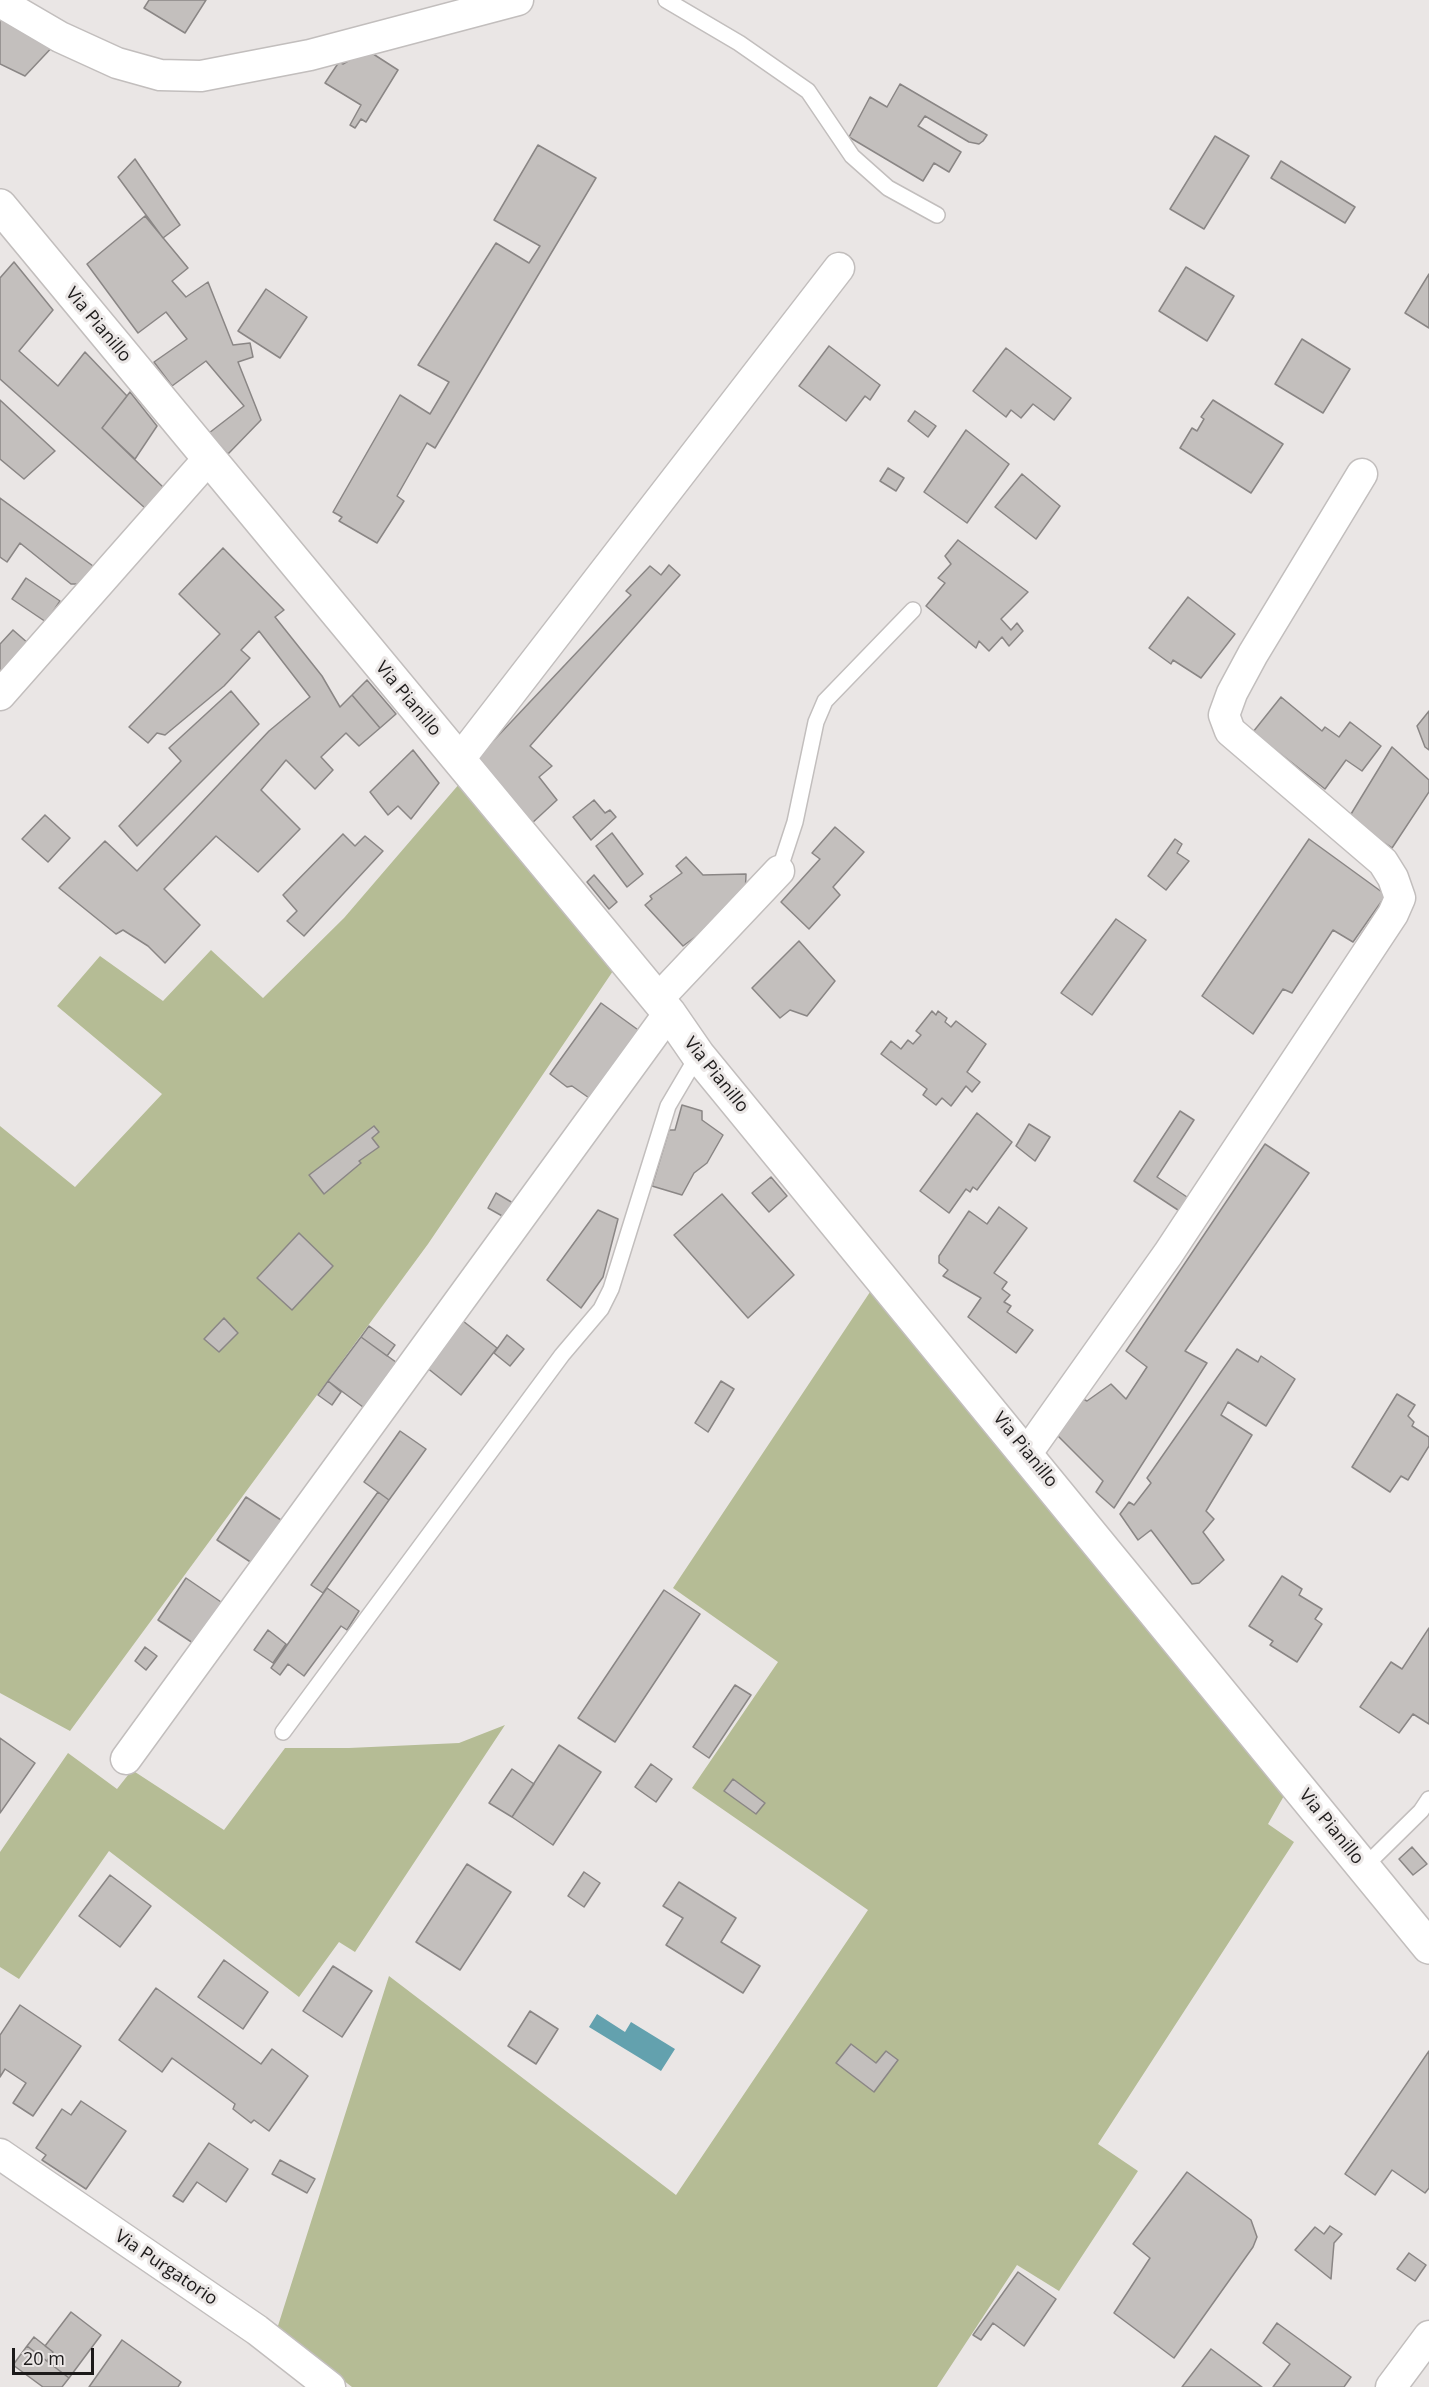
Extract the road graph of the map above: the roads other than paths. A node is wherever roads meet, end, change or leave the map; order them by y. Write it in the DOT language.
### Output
graph roads {
  1 [pos="518,0"];
  2 [pos="666,0"];
  3 [pos="0,2"];
  4 [pos="0,206"];
  5 [pos="937,215"];
  6 [pos="839,268"];
  7 [pos="209,458"];
  8 [pos="1362,474"];
  9 [pos="913,610"];
  10 [pos="0,695"];
  11 [pos="459,760"];
  12 [pos="779,871"];
  13 [pos="663,1006"];
  14 [pos="698,1055"];
  15 [pos="1027,1453"];
  16 [pos="283,1732"];
  17 [pos="126,1759"];
  18 [pos="1429,1799"];
  19 [pos="1364,1867"];
  20 [pos="1429,1947"];
  21 [pos="0,2154"];
  22 [pos="1429,2336"];
  23 [pos="330,2387"];
  24 [pos="1391,2387"];
  1 -- 3 [label="street"];
  2 -- 5 [label="lane"];
  4 -- 7 [label="street, Via Pianillo"];
  6 -- 11 [label="street"];
  7 -- 10 [label="street"];
  7 -- 11 [label="street, Via Pianillo"];
  8 -- 15 [label="street"];
  9 -- 12 [label="lane"];
  11 -- 13 [label="street, Via Pianillo"];
  12 -- 13 [label="street"];
  13 -- 14 [label="street, Via Pianillo"];
  13 -- 17 [label="street"];
  14 -- 15 [label="street, Via Pianillo"];
  14 -- 16 [label="lane"];
  15 -- 19 [label="street, Via Pianillo"];
  18 -- 19 [label="lane"];
  19 -- 20 [label="street, Via Pianillo"];
  21 -- 23 [label="street, Via Purgatorio"];
  22 -- 24 [label="street"];
}
